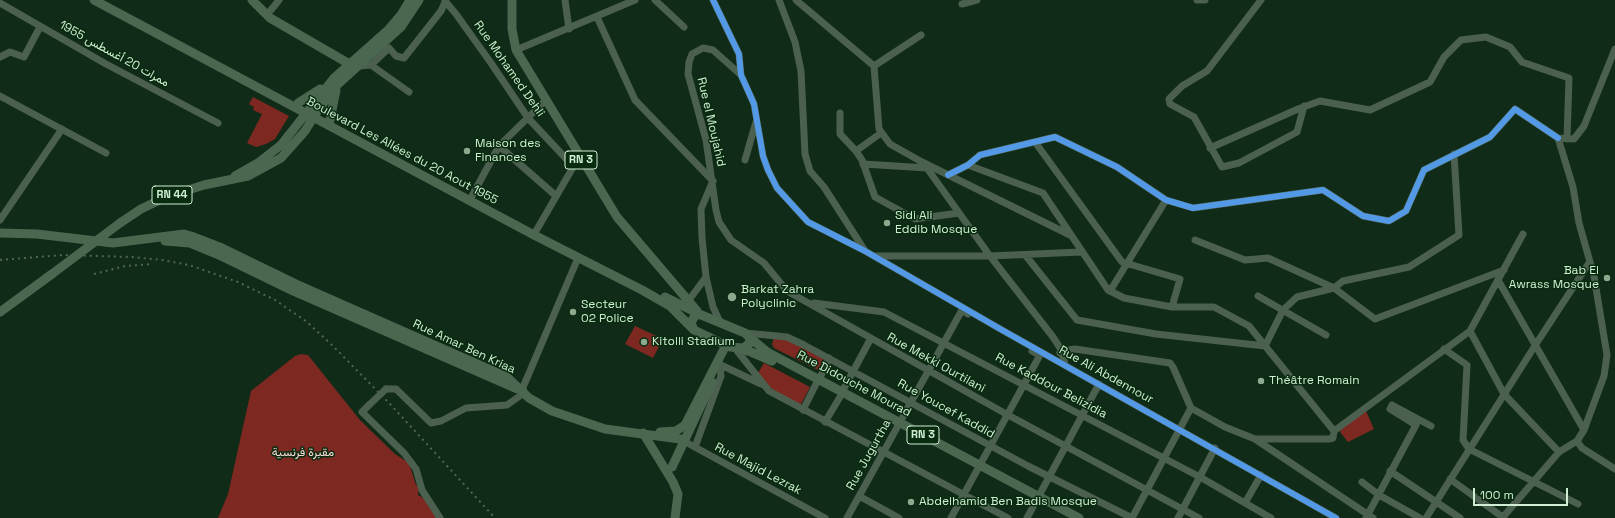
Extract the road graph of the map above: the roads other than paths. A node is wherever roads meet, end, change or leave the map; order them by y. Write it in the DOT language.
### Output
graph roads {
  1 [pos="94,0"];
  2 [pos="105,0"];
  3 [pos="252,0"];
  4 [pos="261,0"];
  5 [pos="279,0"];
  6 [pos="410,0"];
  7 [pos="420,0"];
  8 [pos="512,0"];
  9 [pos="565,0"];
  10 [pos="635,0"];
  11 [pos="655,0"];
  12 [pos="713,0"];
  13 [pos="779,0"];
  14 [pos="796,0"];
  15 [pos="977,0"];
  16 [pos="1197,0"];
  17 [pos="1205,0"];
  18 [pos="1261,0"];
  19 [pos="445,1"];
  20 [pos="0,4"];
  21 [pos="962,4"];
  22 [pos="271,10"];
  23 [pos="597,17"];
  24 [pos="40,27"];
  25 [pos="684,27"];
  26 [pos="569,29"];
  27 [pos="921,35"];
  28 [pos="308,36"];
  29 [pos="1615,49"];
  30 [pos="516,50"];
  31 [pos="0,57"];
  32 [pos="356,64"];
  33 [pos="371,65"];
  34 [pos="874,66"];
  35 [pos="741,75"];
  36 [pos="335,82"];
  37 [pos="409,92"];
  38 [pos="0,96"];
  39 [pos="546,100"];
  40 [pos="295,105"];
  41 [pos="1304,106"];
  42 [pos="840,113"];
  43 [pos="315,115"];
  44 [pos="528,118"];
  45 [pos="757,120"];
  46 [pos="218,123"];
  47 [pos="296,126"];
  48 [pos="62,129"];
  49 [pos="881,133"];
  50 [pos="1558,138"];
  51 [pos="1567,138"];
  52 [pos="1035,142"];
  53 [pos="499,146"];
  54 [pos="1210,148"];
  55 [pos="856,151"];
  56 [pos="106,153"];
  57 [pos="1454,154"];
  58 [pos="579,157"];
  59 [pos="745,160"];
  60 [pos="863,164"];
  61 [pos="925,165"];
  62 [pos="968,165"];
  63 [pos="573,166"];
  64 [pos="948,175"];
  65 [pos="229,180"];
  66 [pos="713,181"];
  67 [pos="555,195"];
  68 [pos="472,196"];
  69 [pos="1166,200"];
  70 [pos="959,213"];
  71 [pos="0,220"];
  72 [pos="536,230"];
  73 [pos="0,233"];
  74 [pos="1523,234"];
  75 [pos="1071,236"];
  76 [pos="52,237"];
  77 [pos="0,238"];
  78 [pos="144,240"];
  79 [pos="1195,240"];
  80 [pos="865,251"];
  81 [pos="1081,252"];
  82 [pos="875,256"];
  83 [pos="990,256"];
  84 [pos="1026,256"];
  85 [pos="578,258"];
  86 [pos="1589,263"];
  87 [pos="1127,264"];
  88 [pos="1504,270"];
  89 [pos="706,277"];
  90 [pos="1498,280"];
  91 [pos="1334,288"];
  92 [pos="1110,291"];
  93 [pos="1258,296"];
  94 [pos="688,301"];
  95 [pos="810,303"];
  96 [pos="1172,307"];
  97 [pos="1283,310"];
  98 [pos="0,312"];
  99 [pos="699,314"];
  100 [pos="720,322"];
  101 [pos="693,326"];
  102 [pos="998,328"];
  103 [pos="1470,331"];
  104 [pos="746,334"];
  105 [pos="1326,335"];
  106 [pos="871,338"];
  107 [pos="944,343"];
  108 [pos="1536,344"];
  109 [pos="1265,346"];
  110 [pos="731,347"];
  111 [pos="1444,350"];
  112 [pos="1062,351"];
  113 [pos="829,358"];
  114 [pos="1054,359"];
  115 [pos="1065,365"];
  116 [pos="723,369"];
  117 [pos="853,371"];
  118 [pos="929,371"];
  119 [pos="526,378"];
  120 [pos="514,382"];
  121 [pos="818,382"];
  122 [pos="762,384"];
  123 [pos="1024,384"];
  124 [pos="1099,384"];
  125 [pos="524,392"];
  126 [pos="841,394"];
  127 [pos="1504,394"];
  128 [pos="911,402"];
  129 [pos="1191,408"];
  130 [pos="803,410"];
  131 [pos="1008,415"];
  132 [pos="1082,415"];
  133 [pos="825,422"];
  134 [pos="899,425"];
  135 [pos="1431,426"];
  136 [pos="1180,430"];
  137 [pos="1584,430"];
  138 [pos="643,433"];
  139 [pos="1334,435"];
  140 [pos="680,439"];
  141 [pos="1254,439"];
  142 [pos="1577,441"];
  143 [pos="991,446"];
  144 [pos="1065,446"];
  145 [pos="695,447"];
  146 [pos="1214,448"];
  147 [pos="1469,449"];
  148 [pos="884,452"];
  149 [pos="1559,452"];
  150 [pos="1163,459"];
  151 [pos="979,467"];
  152 [pos="1615,469"];
  153 [pos="1390,471"];
  154 [pos="1261,475"];
  155 [pos="1049,477"];
  156 [pos="1200,477"];
  157 [pos="1450,479"];
  158 [pos="1532,481"];
  159 [pos="673,482"];
  160 [pos="1362,482"];
  161 [pos="1147,490"];
  162 [pos="964,495"];
  163 [pos="1379,495"];
  164 [pos="859,496"];
  165 [pos="1037,498"];
  166 [pos="1245,503"];
  167 [pos="1435,503"];
  168 [pos="1578,504"];
  169 [pos="1183,509"];
  170 [pos="1369,517"];
  171 [pos="440,518"];
  172 [pos="675,518"];
  173 [pos="825,518"];
  174 [pos="847,518"];
  175 [pos="900,518"];
  176 [pos="951,518"];
  177 [pos="1008,518"];
  178 [pos="1027,518"];
  179 [pos="1071,518"];
  180 [pos="1079,518"];
  181 [pos="1132,518"];
  182 [pos="1178,518"];
  183 [pos="1199,518"];
  184 [pos="1272,518"];
  185 [pos="1336,518"];
  186 [pos="1420,518"];
  187 [pos="1426,518"];
  188 [pos="1460,518"];
  189 [pos="1503,518"];
  1 -- 40 [label="main road, Boulevard Les Allées du 20 Aout 1955"];
  2 -- 40 [label="main road, Boulevard Les Allées du 20 Aout 1955"];
  3 -- 28 [label="main road"];
  4 -- 22 [label="main road"];
  5 -- 22 [label="street"];
  6 -- 32 [label="main road"];
  7 -- 32 [label="main road"];
  8 -- 30 [label="main road, RN 3"];
  9 -- 26 [label="street"];
  10 -- 23 [label="street"];
  11 -- 25 [label="street"];
  12 -- 35 [label="street"];
  13 -- 80 [label="street"];
  14 -- 34 [label="street"];
  15 -- 21 [label="street"];
  16 -- 17 [label="street"];
  18 -- 54 [label="street"];
  19 -- 33 [label="street"];
  19 -- 44 [label="street, Rue Mohamed Dehli"];
  20 -- 24 [label="street, ممرات 20 أغسطس 1955"];
  22 -- 28 [label="main road"];
  23 -- 26 [label="street"];
  23 -- 66 [label="street"];
  24 -- 31 [label="street"];
  24 -- 46 [label="street, ممرات 20 أغسطس 1955"];
  26 -- 30 [label="street"];
  27 -- 34 [label="street"];
  28 -- 32 [label="main road"];
  29 -- 51 [label="street"];
  30 -- 39 [label="main road, RN 3"];
  32 -- 33 [label="street"];
  32 -- 36 [label="main road"];
  33 -- 37 [label="street"];
  34 -- 49 [label="street"];
  35 -- 45 [label="street, Rue Ali Abdennour"];
  35 -- 66 [label="street, Rue el Moujahid"];
  36 -- 40 [label="main road"];
  36 -- 43 [label="main road"];
  36 -- 43 [label="main road"];
  38 -- 48 [label="street"];
  39 -- 44 [label="street"];
  39 -- 58 [label="main road, RN 3"];
  40 -- 43 [label="main road, Boulevard Les Allées du 20 Aout 1955"];
  40 -- 47 [label="main road"];
  41 -- 51 [label="street"];
  41 -- 54 [label="street"];
  41 -- 54 [label="street"];
  42 -- 55 [label="street"];
  43 -- 47 [label="main road"];
  43 -- 65 [label="main road"];
  43 -- 68 [label="main road, Boulevard Les Allées du 20 Aout 1955"];
  43 -- 85 [label="main road, Boulevard Les Allées du 20 Aout 1955"];
  44 -- 53 [label="street"];
  44 -- 63 [label="street, Rue Mohamed Dehli"];
  45 -- 59 [label="street"];
  45 -- 80 [label="street, Rue Ali Abdennour"];
  47 -- 65 [label="main road"];
  48 -- 56 [label="street"];
  48 -- 71 [label="street"];
  49 -- 55 [label="street"];
  49 -- 61 [label="street"];
  50 -- 51 [label="street"];
  50 -- 57 [label="street"];
  50 -- 86 [label="street"];
  52 -- 62 [label="street"];
  52 -- 69 [label="street"];
  52 -- 87 [label="street"];
  53 -- 67 [label="street"];
  53 -- 68 [label="street"];
  55 -- 60 [label="street"];
  57 -- 69 [label="street"];
  57 -- 91 [label="street"];
  58 -- 63 [label="street"];
  58 -- 94 [label="main road, RN 3"];
  60 -- 61 [label="street"];
  60 -- 70 [label="street"];
  61 -- 64 [label="street"];
  61 -- 70 [label="street"];
  62 -- 64 [label="street"];
  62 -- 75 [label="street"];
  63 -- 67 [label="street"];
  64 -- 75 [label="street"];
  65 -- 98 [label="main road, RN 44, bridge"];
  66 -- 89 [label="street, Rue el Moujahid"];
  66 -- 95 [label="street, Rue Mekki Ourtilani"];
  67 -- 72 [label="street"];
  68 -- 72 [label="main road, Boulevard Les Allées du 20 Aout 1955"];
  69 -- 87 [label="street"];
  70 -- 83 [label="street"];
  72 -- 94 [label="main road, Boulevard Les Allées du 20 Aout 1955"];
  73 -- 76 [label="main road"];
  74 -- 88 [label="street"];
  75 -- 81 [label="street"];
  76 -- 77 [label="main road"];
  76 -- 78 [label="main road, Rue Amar Ben Kriaa"];
  78 -- 120 [label="main road, Rue Amar Ben Kriaa"];
  78 -- 125 [label="main road, Rue Amar Ben Kriaa"];
  79 -- 91 [label="street"];
  80 -- 82 [label="street, Rue Ali Abdennour"];
  81 -- 84 [label="street"];
  81 -- 92 [label="street"];
  82 -- 83 [label="street"];
  82 -- 102 [label="street, Rue Ali Abdennour"];
  83 -- 84 [label="street"];
  83 -- 112 [label="street"];
  84 -- 109 [label="street"];
  85 -- 101 [label="main road, Boulevard Les Allées du 20 Aout 1955"];
  85 -- 119 [label="street"];
  86 -- 108 [label="street"];
  86 -- 137 [label="street"];
  87 -- 92 [label="street"];
  87 -- 96 [label="street"];
  88 -- 90 [label="street"];
  88 -- 91 [label="street"];
  89 -- 94 [label="street"];
  89 -- 100 [label="street, Rue el Moujahid"];
  90 -- 103 [label="street"];
  90 -- 108 [label="street"];
  91 -- 97 [label="street"];
  92 -- 96 [label="street"];
  93 -- 97 [label="street"];
  94 -- 99 [label="main road, RN 3"];
  94 -- 101 [label="main road"];
  95 -- 106 [label="street, Rue Mekki Ourtilani"];
  95 -- 107 [label="street, Rue Kaddour Belizidia"];
  96 -- 109 [label="street"];
  97 -- 105 [label="street"];
  97 -- 109 [label="street"];
  99 -- 100 [label="main road, Rue Didouche Mourad"];
  99 -- 101 [label="main road"];
  100 -- 104 [label="main road, Rue Didouche Mourad"];
  101 -- 110 [label="main road, Rue Didouche Mourad"];
  102 -- 107 [label="street, Rue Jugurtha"];
  102 -- 114 [label="street, Rue Ali Abdennour"];
  102 -- 123 [label="street"];
  103 -- 111 [label="street"];
  103 -- 127 [label="street"];
  104 -- 110 [label="main road"];
  104 -- 113 [label="street, Rue Youcef Kaddid"];
  104 -- 121 [label="main road, Rue Didouche Mourad / RN 3"];
  106 -- 117 [label="street"];
  106 -- 118 [label="street, Rue Mekki Ourtilani"];
  107 -- 118 [label="street, Rue Jugurtha"];
  107 -- 123 [label="street, Rue Kaddour Belizidia"];
  108 -- 127 [label="street"];
  108 -- 137 [label="street"];
  109 -- 139 [label="street"];
  110 -- 116 [label="main road"];
  110 -- 121 [label="main road, Rue Didouche Mourad / RN 3"];
  110 -- 122 [label="street"];
  110 -- 138 [label="main road"];
  111 -- 139 [label="street"];
  111 -- 147 [label="street"];
  112 -- 114 [label="street"];
  112 -- 115 [label="street"];
  112 -- 129 [label="street"];
  113 -- 117 [label="street, Rue Youcef Kaddid"];
  113 -- 121 [label="street"];
  114 -- 115 [label="street, Rue Ali Abdennour"];
  115 -- 124 [label="street, Rue Ali Abdennour"];
  116 -- 122 [label="street"];
  116 -- 145 [label="street"];
  116 -- 159 [label="main road, bridge"];
  117 -- 126 [label="street"];
  117 -- 128 [label="street, Rue Youcef Kaddid"];
  118 -- 128 [label="street, Rue Jugurtha"];
  118 -- 131 [label="street, Rue Mekki Ourtilani"];
  119 -- 120 [label="street"];
  119 -- 125 [label="street"];
  120 -- 125 [label="main road, Rue Amar Ben Kriaa"];
  121 -- 126 [label="main road, Rue Didouche Mourad / RN 3"];
  121 -- 130 [label="street"];
  122 -- 130 [label="street"];
  123 -- 131 [label="street"];
  123 -- 132 [label="street, Rue Kaddour Belizidia"];
  124 -- 132 [label="street"];
  124 -- 136 [label="street, Rue Ali Abdennour"];
  125 -- 138 [label="main road"];
  125 -- 171 [label="street, bridge"];
  126 -- 133 [label="street"];
  126 -- 134 [label="main road, Rue Didouche Mourad / RN 3"];
  127 -- 147 [label="street"];
  127 -- 149 [label="street"];
  128 -- 134 [label="street, Rue Jugurtha"];
  128 -- 143 [label="street, Rue Youcef Kaddid"];
  129 -- 136 [label="street"];
  129 -- 141 [label="street"];
  130 -- 133 [label="street"];
  131 -- 143 [label="street"];
  131 -- 144 [label="street, Rue Mekki Ourtilani"];
  132 -- 144 [label="street"];
  132 -- 150 [label="street, Rue Kaddour Belizidia"];
  133 -- 148 [label="street"];
  134 -- 148 [label="street, Rue Jugurtha"];
  134 -- 151 [label="main road, Rue Didouche Mourad / RN 3"];
  135 -- 153 [label="street"];
  136 -- 146 [label="street, Rue Ali Abdennour"];
  136 -- 150 [label="street"];
  137 -- 142 [label="street"];
  138 -- 140 [label="main road"];
  138 -- 159 [label="main road"];
  139 -- 141 [label="street"];
  140 -- 145 [label="street, Rue Majid Lezrak"];
  141 -- 170 [label="street"];
  142 -- 149 [label="street"];
  142 -- 152 [label="street"];
  143 -- 151 [label="street"];
  143 -- 155 [label="street, Rue Youcef Kaddid"];
  144 -- 155 [label="street"];
  144 -- 161 [label="street, Rue Mekki Ourtilani"];
  145 -- 173 [label="street, Rue Majid Lezrak"];
  146 -- 154 [label="street, Rue Ali Abdennour"];
  146 -- 156 [label="street"];
  147 -- 157 [label="street"];
  147 -- 158 [label="street"];
  148 -- 162 [label="street"];
  148 -- 164 [label="street, Rue Jugurtha"];
  149 -- 158 [label="street"];
  150 -- 156 [label="street, Rue Kaddour Belizidia"];
  150 -- 161 [label="street"];
  151 -- 162 [label="street"];
  151 -- 165 [label="main road, Rue Didouche Mourad / RN 3"];
  153 -- 163 [label="street"];
  153 -- 167 [label="street"];
  154 -- 166 [label="street"];
  154 -- 185 [label="street, Rue Ali Abdennour"];
  155 -- 165 [label="street"];
  155 -- 181 [label="street, Rue Youcef Kaddid"];
  156 -- 166 [label="street, Rue Kaddour Belizidia"];
  156 -- 169 [label="street"];
  157 -- 167 [label="street"];
  157 -- 189 [label="street"];
  158 -- 168 [label="street"];
  158 -- 189 [label="street"];
  159 -- 172 [label="main road"];
  160 -- 163 [label="street"];
  161 -- 169 [label="street, Rue Mekki Ourtilani"];
  161 -- 181 [label="street"];
  162 -- 176 [label="street"];
  162 -- 177 [label="street"];
  163 -- 170 [label="street"];
  163 -- 186 [label="street"];
  164 -- 174 [label="street, Rue Jugurtha"];
  164 -- 175 [label="street"];
  165 -- 178 [label="street"];
  165 -- 179 [label="main road, Rue Didouche Mourad / RN 3"];
  165 -- 180 [label="main road, Rue Didouche Mourad / RN 3"];
  166 -- 184 [label="street, Rue Kaddour Belizidia"];
  167 -- 187 [label="street"];
  167 -- 188 [label="street"];
  169 -- 182 [label="street"];
  169 -- 183 [label="street, Rue Mekki Ourtilani"];
}
